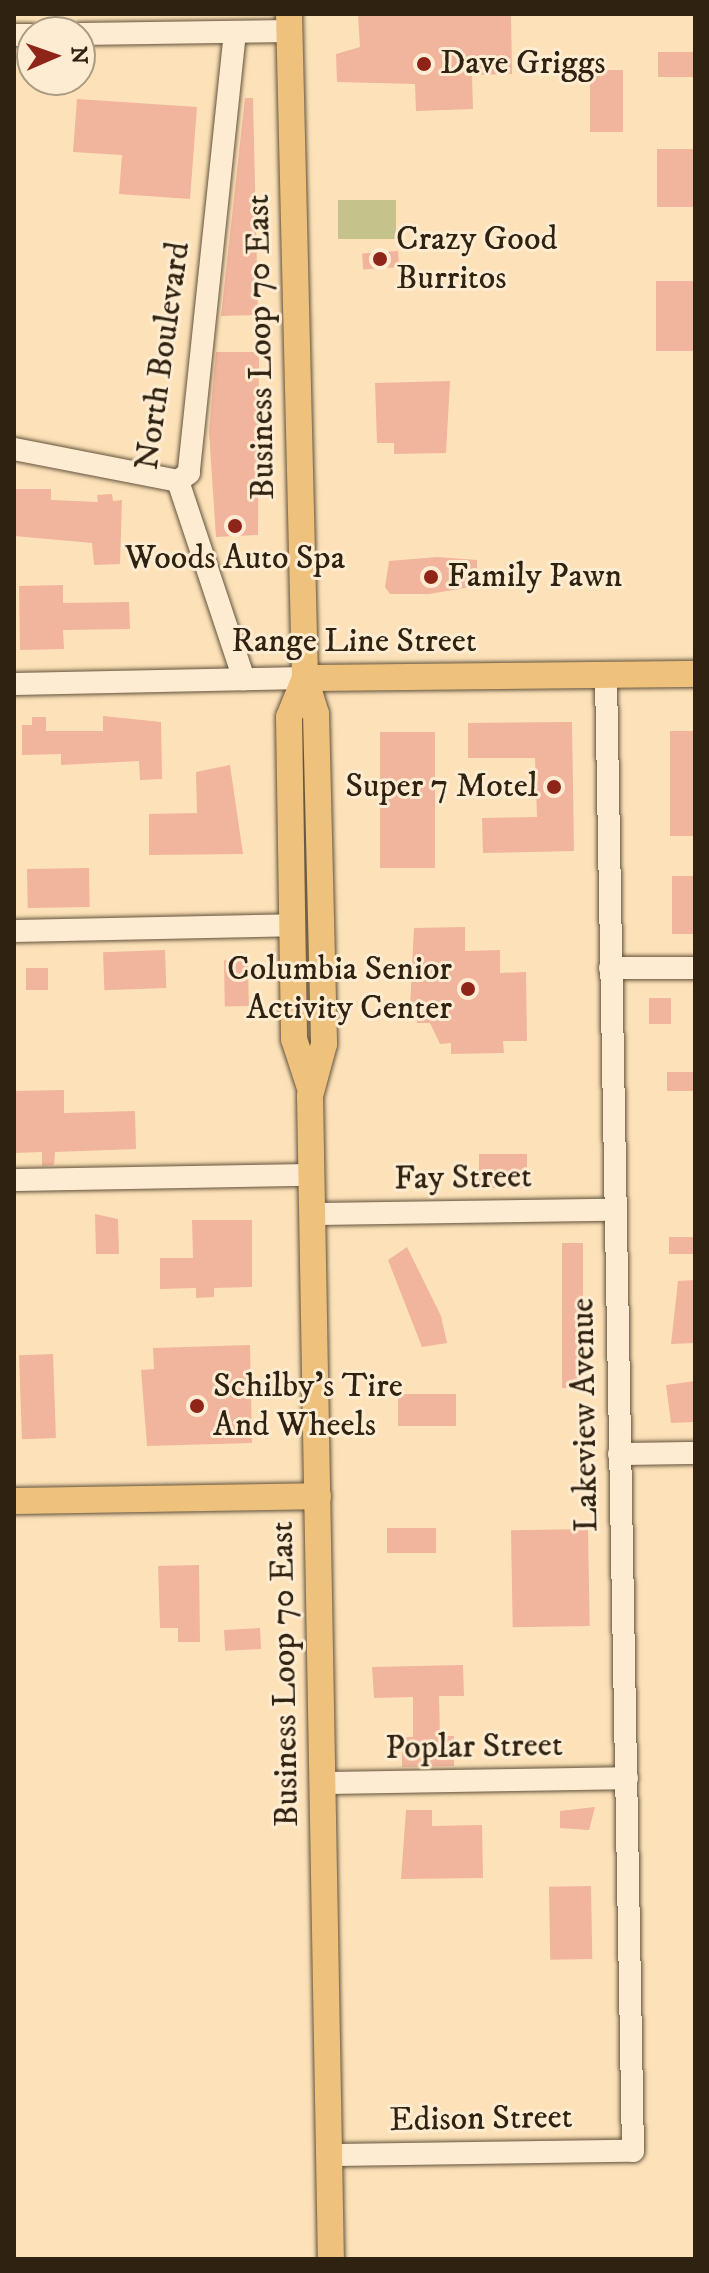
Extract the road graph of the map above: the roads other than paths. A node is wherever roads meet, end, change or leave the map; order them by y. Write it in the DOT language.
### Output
graph roads {
  1 [pos="289,22"];
  2 [pos="235,32"];
  3 [pos="96,34"];
  4 [pos="14,449"];
  5 [pos="178,481"];
  6 [pos="695,674"];
  7 [pos="606,677"];
  8 [pos="305,678"];
  9 [pos="244,679"];
  10 [pos="14,684"];
  11 [pos="293,925"];
  12 [pos="14,931"];
  13 [pos="610,968"];
  14 [pos="695,968"];
  15 [pos="310,1088"];
  16 [pos="311,1175"];
  17 [pos="14,1180"];
  18 [pos="615,1210"];
  19 [pos="312,1214"];
  20 [pos="695,1453"];
  21 [pos="619,1454"];
  22 [pos="318,1496"];
  23 [pos="14,1501"];
  24 [pos="627,1778"];
  25 [pos="323,1783"];
  26 [pos="633,2151"];
  27 [pos="330,2155"];
  28 [pos="331,2259"];
  1 -- 2 [label="street"];
  1 -- 8 [label="main road, Business Loop 70 East"];
  2 -- 3 [label="street"];
  2 -- 5 [label="street, North Boulevard"];
  4 -- 5 [label="street"];
  5 -- 9 [label="street, North Boulevard"];
  6 -- 7 [label="main road, Range Line Street"];
  7 -- 8 [label="main road, Range Line Street"];
  7 -- 13 [label="street, Lakeview Avenue"];
  8 -- 9 [label="street, Range Line Street"];
  8 -- 11 [label="main road, Business Loop 70 East"];
  8 -- 15 [label="main road, Business Loop 70 East"];
  9 -- 10 [label="street, Range Line Street"];
  11 -- 12 [label="street"];
  11 -- 15 [label="main road, Business Loop 70 East"];
  13 -- 14 [label="street"];
  13 -- 18 [label="street, Lakeview Avenue"];
  15 -- 16 [label="main road, Business Loop 70 East"];
  16 -- 17 [label="street"];
  16 -- 19 [label="main road, Business Loop 70 East"];
  18 -- 19 [label="street, Fay Street"];
  18 -- 21 [label="street, Lakeview Avenue"];
  19 -- 22 [label="main road, Business Loop 70 East"];
  20 -- 21 [label="street"];
  21 -- 24 [label="street, Lakeview Avenue"];
  22 -- 23 [label="main road"];
  22 -- 25 [label="main road, Business Loop 70 East"];
  24 -- 25 [label="street, Poplar Street"];
  24 -- 26 [label="street, Lakeview Avenue"];
  25 -- 27 [label="main road, Business Loop 70 East"];
  26 -- 27 [label="street, Edison Street"];
  27 -- 28 [label="main road, Business Loop 70 East"];
}
